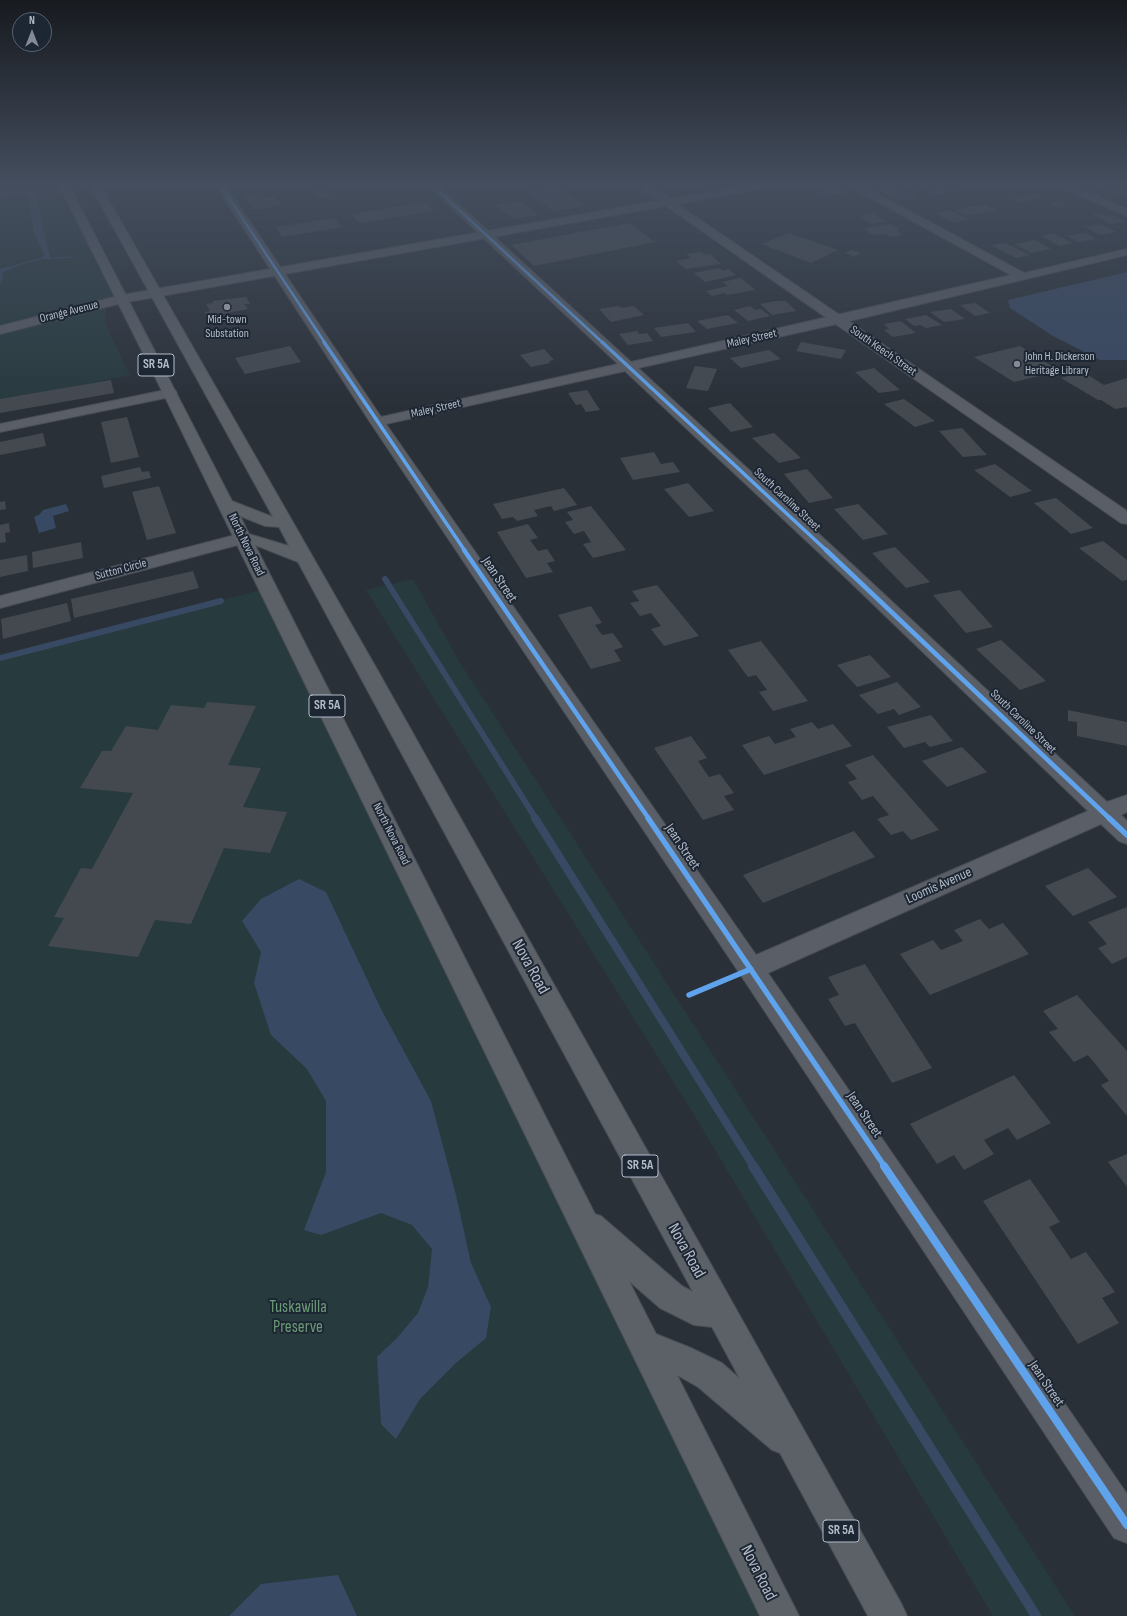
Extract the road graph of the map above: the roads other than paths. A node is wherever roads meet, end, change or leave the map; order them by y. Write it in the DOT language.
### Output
graph roads {
  1 [pos="101,258"];
  2 [pos="136,258"];
  3 [pos="270,258"];
  4 [pos="349,258"];
  5 [pos="511,258"];
  6 [pos="749,258"];
  7 [pos="989,258"];
  8 [pos="1100,258"];
  9 [pos="279,271"];
  10 [pos="1023,277"];
  11 [pos="155,293"];
  12 [pos="122,299"];
  13 [pos="837,320"];
  14 [pos="0,330"];
  15 [pos="627,366"];
  16 [pos="170,393"];
  17 [pos="377,422"];
  18 [pos="0,428"];
  19 [pos="226,505"];
  20 [pos="1127,519"];
  21 [pos="284,522"];
  22 [pos="243,538"];
  23 [pos="305,559"];
  24 [pos="0,602"];
  25 [pos="1127,803"];
  26 [pos="1104,813"];
  27 [pos="1127,835"];
  28 [pos="427,907"];
  29 [pos="751,969"];
  30 [pos="583,1221"];
  31 [pos="721,1313"];
  32 [pos="645,1346"];
  33 [pos="794,1446"];
  34 [pos="1127,1525"];
  35 [pos="780,1616"];
  36 [pos="888,1616"];
  1 -- 12 [label="main road, North Nova Road / SR 5A"];
  2 -- 11 [label="main road, SR 5A"];
  3 -- 9 [label="street, Jean Street"];
  4 -- 9 [label="street, Orange Avenue"];
  5 -- 15 [label="street, South Caroline Street"];
  6 -- 13 [label="street, South Keech Street"];
  7 -- 10 [label="street"];
  8 -- 10 [label="street, Maley Street"];
  9 -- 11 [label="street, Orange Avenue"];
  9 -- 17 [label="street, Jean Street"];
  10 -- 13 [label="street, Maley Street"];
  11 -- 12 [label="street, Orange Avenue"];
  11 -- 21 [label="main road, SR 5A"];
  12 -- 14 [label="street, Orange Avenue"];
  12 -- 16 [label="main road, North Nova Road / SR 5A"];
  13 -- 15 [label="street, Maley Street"];
  13 -- 20 [label="street, South Keech Street"];
  15 -- 17 [label="street, Maley Street"];
  15 -- 26 [label="street, South Caroline Street"];
  16 -- 18 [label="street"];
  16 -- 19 [label="main road, North Nova Road / SR 5A"];
  17 -- 29 [label="street, Jean Street"];
  19 -- 21 [label="main road"];
  19 -- 22 [label="main road, North Nova Road / SR 5A"];
  21 -- 23 [label="main road, SR 5A"];
  22 -- 23 [label="main road"];
  22 -- 24 [label="street, Sutton Circle"];
  22 -- 28 [label="main road, North Nova Road / SR 5A"];
  23 -- 31 [label="main road, Nova Road / SR 5A"];
  25 -- 26 [label="street, Loomis Avenue"];
  26 -- 27 [label="street, South Caroline Street"];
  26 -- 29 [label="street, Loomis Avenue"];
  28 -- 30 [label="main road, Nova Road / SR 5A"];
  29 -- 34 [label="street, Jean Street"];
  30 -- 31 [label="main road"];
  30 -- 32 [label="main road, Nova Road / SR 5A"];
  31 -- 33 [label="main road, Nova Road / SR 5A"];
  32 -- 33 [label="main road"];
  32 -- 35 [label="main road, Nova Road / SR 5A"];
  33 -- 36 [label="main road, Nova Road / SR 5A"];
}
